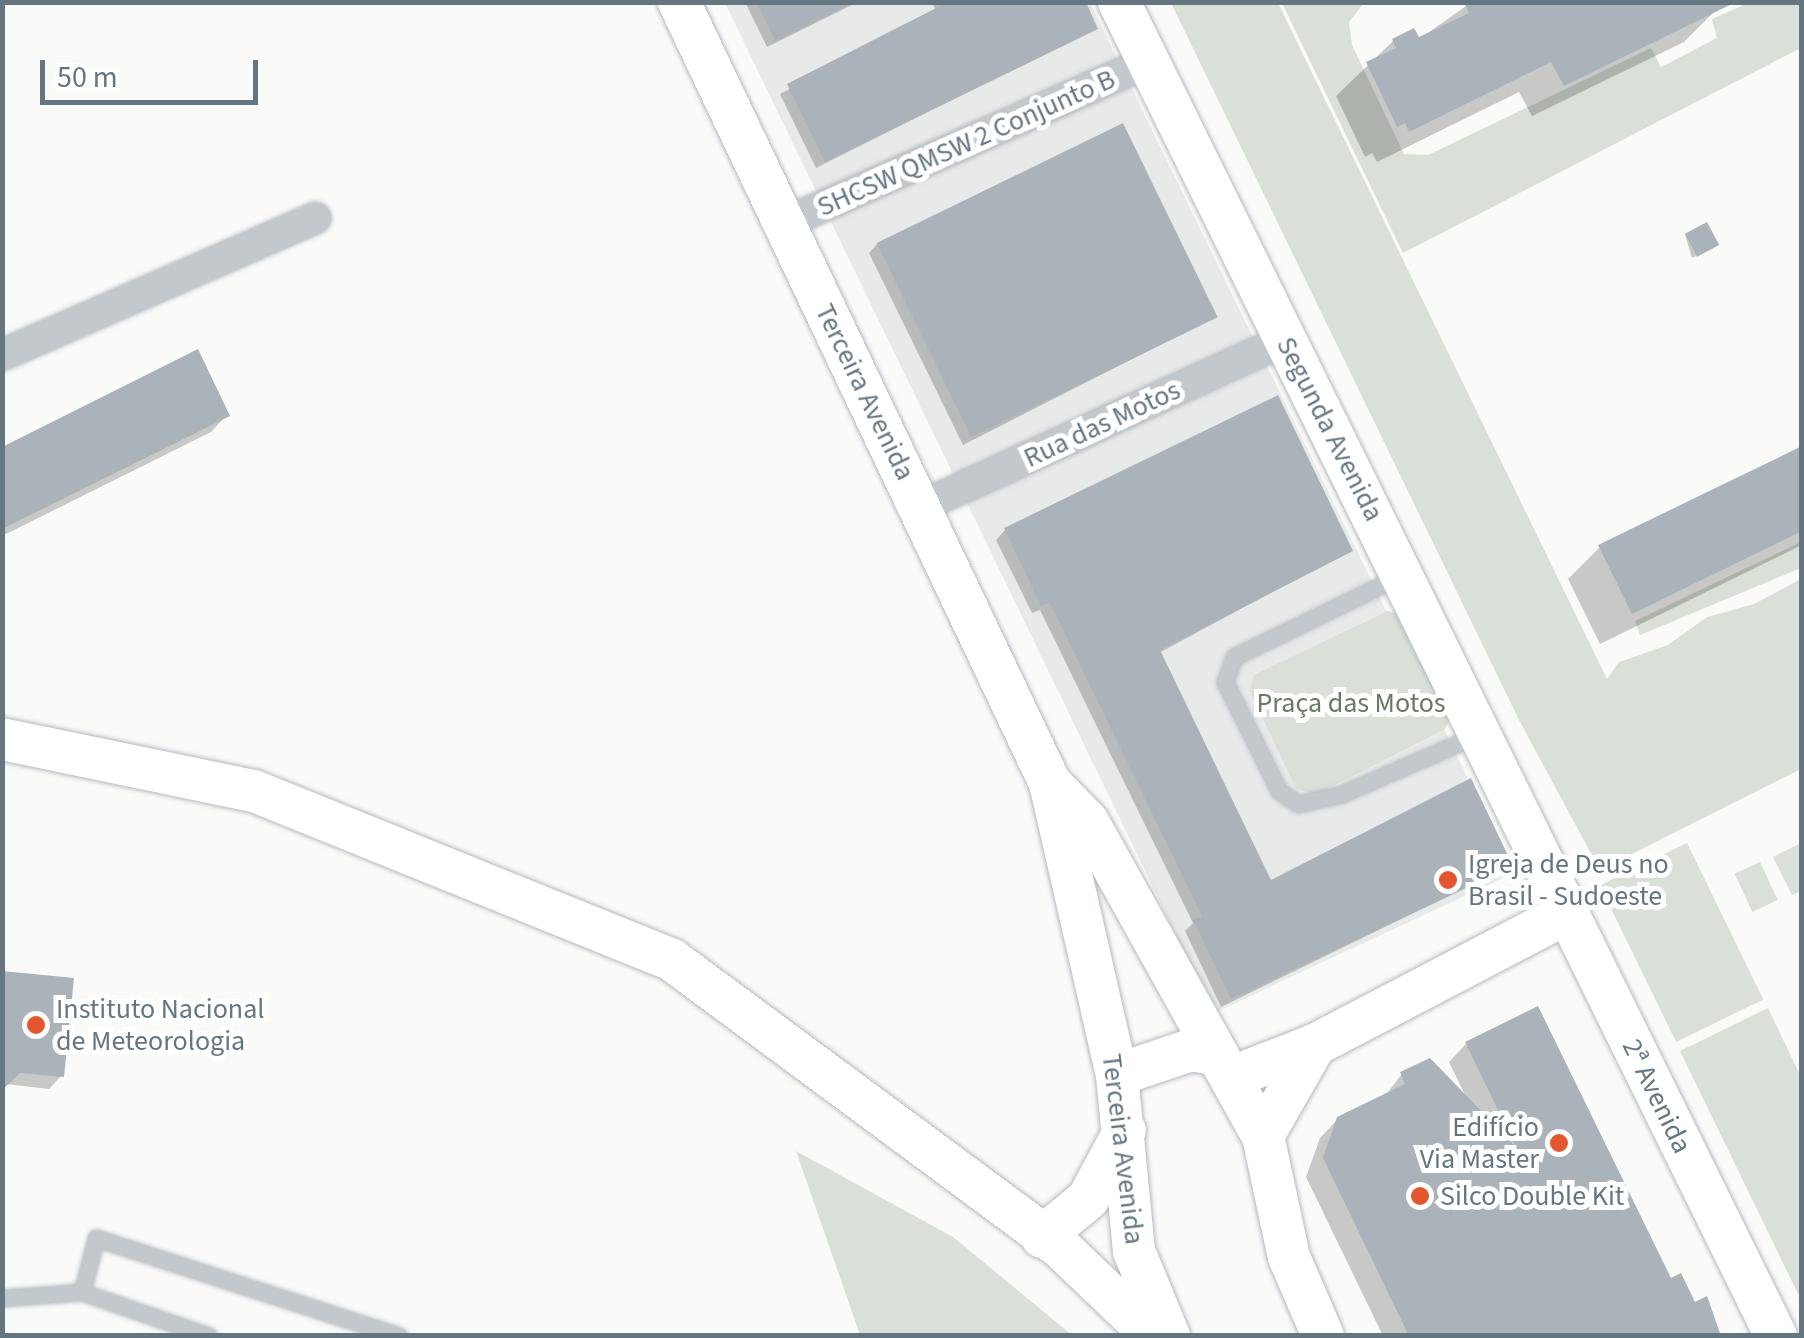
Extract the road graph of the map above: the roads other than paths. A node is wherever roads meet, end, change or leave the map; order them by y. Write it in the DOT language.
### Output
graph roads {
  1 [pos="678,2"];
  2 [pos="1119,2"];
  3 [pos="1148,62"];
  4 [pos="316,218"];
  5 [pos="784,224"];
  6 [pos="1284,340"];
  7 [pos="2,355"];
  8 [pos="920,507"];
  9 [pos="1404,574"];
  10 [pos="1480,733"];
  11 [pos="2,739"];
  12 [pos="1050,783"];
  13 [pos="1540,855"];
  14 [pos="1568,913"];
  15 [pos="1315,1044"];
  16 [pos="1223,1066"];
  17 [pos="1118,1075"];
  18 [pos="1125,1130"];
  19 [pos="1263,1136"];
  20 [pos="1052,1243"];
  21 [pos="1134,1251"];
  22 [pos="82,1292"];
  23 [pos="2,1298"];
  24 [pos="209,1336"];
  25 [pos="399,1336"];
  26 [pos="1154,1336"];
  27 [pos="1169,1336"];
  28 [pos="1323,1336"];
  29 [pos="1776,1336"];
  1 -- 5 [label="street, Terceira Avenida"];
  2 -- 3 [label="street, Segunda Avenida"];
  3 -- 5 [label="street, SHCSW QMSW 2 Conjunto B"];
  3 -- 6 [label="street, Segunda Avenida"];
  4 -- 7 [label="street"];
  5 -- 8 [label="street, Terceira Avenida"];
  6 -- 8 [label="street, Rua das Motos"];
  6 -- 9 [label="street, Segunda Avenida"];
  8 -- 12 [label="street, Terceira Avenida"];
  9 -- 10 [label="street, Segunda Avenida"];
  9 -- 10 [label="lane"];
  10 -- 13 [label="street, Segunda Avenida"];
  11 -- 20 [label="street"];
  12 -- 16 [label="street, Terceira Avenida"];
  12 -- 17 [label="street, Terceira Avenida"];
  13 -- 14 [label="street, 2ª Avenida"];
  14 -- 15 [label="street"];
  14 -- 29 [label="street, 2ª Avenida"];
  15 -- 16 [label="street"];
  15 -- 19 [label="street"];
  16 -- 17 [label="street"];
  16 -- 19 [label="street, Terceira Avenida"];
  17 -- 18 [label="street, Terceira Avenida"];
  18 -- 20 [label="street"];
  18 -- 21 [label="street, Terceira Avenida"];
  19 -- 28 [label="street, Terceira Avenida"];
  20 -- 21 [label="street"];
  20 -- 26 [label="street"];
  21 -- 27 [label="street, Terceira Avenida"];
  22 -- 23 [label="lane"];
  22 -- 24 [label="lane"];
  22 -- 25 [label="lane"];
}
